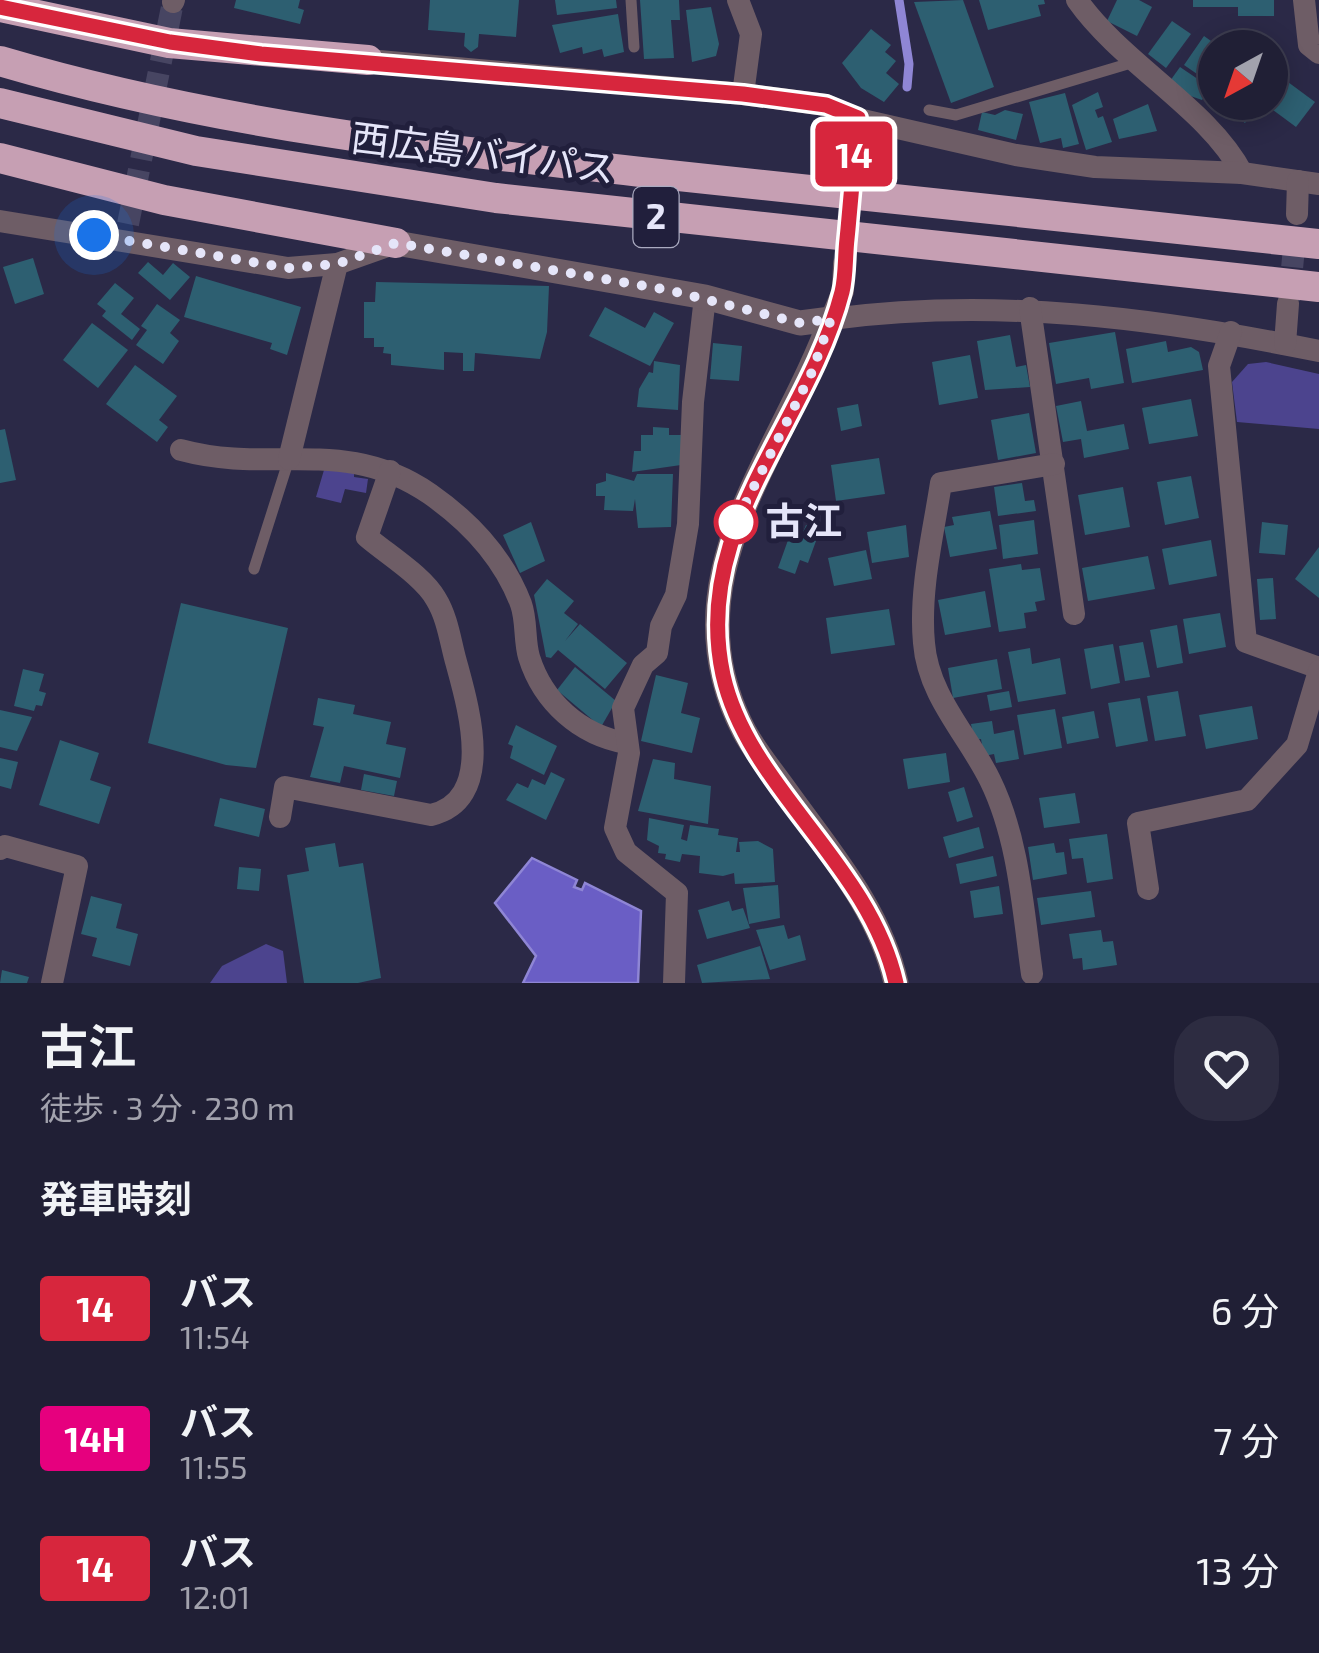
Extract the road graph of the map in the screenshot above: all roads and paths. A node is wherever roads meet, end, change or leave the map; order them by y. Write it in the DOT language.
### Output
graph roads {
  1 [pos="630,0"];
  2 [pos="738,0"];
  3 [pos="1077,0"];
  4 [pos="1304,0"];
  5 [pos="0,6"];
  6 [pos="634,48"];
  7 [pos="1319,53"];
  8 [pos="368,60"];
  9 [pos="0,61"];
  10 [pos="1131,63"];
  11 [pos="743,94"];
  12 [pos="0,102"];
  13 [pos="928,110"];
  14 [pos="858,118"];
  15 [pos="0,158"];
  16 [pos="854,163"];
  17 [pos="1242,173"];
  18 [pos="1309,182"];
  19 [pos="1297,214"];
  20 [pos="0,221"];
  21 [pos="396,243"];
  22 [pos="1319,244"];
  23 [pos="337,264"];
  24 [pos="844,264"];
  25 [pos="1319,287"];
  26 [pos="704,298"];
  27 [pos="1288,304"];
  28 [pos="1030,308"];
  29 [pos="831,319"];
  30 [pos="1231,332"];
  31 [pos="1285,344"];
  32 [pos="1319,351"];
  33 [pos="181,450"];
  34 [pos="289,459"];
  35 [pos="1054,464"];
  36 [pos="390,471"];
  37 [pos="254,569"];
  38 [pos="1074,614"];
  39 [pos="1319,670"];
  40 [pos="626,743"];
  41 [pos="280,817"];
  42 [pos="0,849"];
  43 [pos="1148,889"];
  44 [pos="1032,974"];
  45 [pos="52,983"];
  46 [pos="674,983"];
  47 [pos="896,983"];
  1 -- 6 [label="lane"];
  2 -- 11 [label="street"];
  3 -- 10 [label="street"];
  4 -- 7 [label="street"];
  5 -- 8 [label="highway"];
  8 -- 11 [label="street"];
  9 -- 22 [label="highway, 西広島バイパス / 2"];
  10 -- 13 [label="lane"];
  10 -- 17 [label="street"];
  11 -- 14 [label="street"];
  12 -- 25 [label="highway, 西広島バイパス / 2"];
  14 -- 16 [label="street"];
  14 -- 17 [label="street"];
  15 -- 21 [label="highway"];
  17 -- 18 [label="street"];
  18 -- 19 [label="street"];
  20 -- 23 [label="street"];
  21 -- 23 [label="street"];
  21 -- 26 [label="street"];
  23 -- 34 [label="street"];
  24 -- 29 [label="street"];
  26 -- 29 [label="street"];
  26 -- 40 [label="street"];
  27 -- 31 [label="street"];
  28 -- 29 [label="street"];
  28 -- 30 [label="street"];
  28 -- 35 [label="street"];
  29 -- 47 [label="street"];
  30 -- 31 [label="street"];
  30 -- 39 [label="street"];
  31 -- 32 [label="street"];
  33 -- 34 [label="street"];
  34 -- 36 [label="street"];
  34 -- 37 [label="lane"];
  35 -- 38 [label="street"];
  35 -- 44 [label="street"];
  36 -- 40 [label="street"];
  36 -- 41 [label="street"];
  39 -- 43 [label="street"];
  40 -- 46 [label="street"];
  42 -- 45 [label="street"];
}
